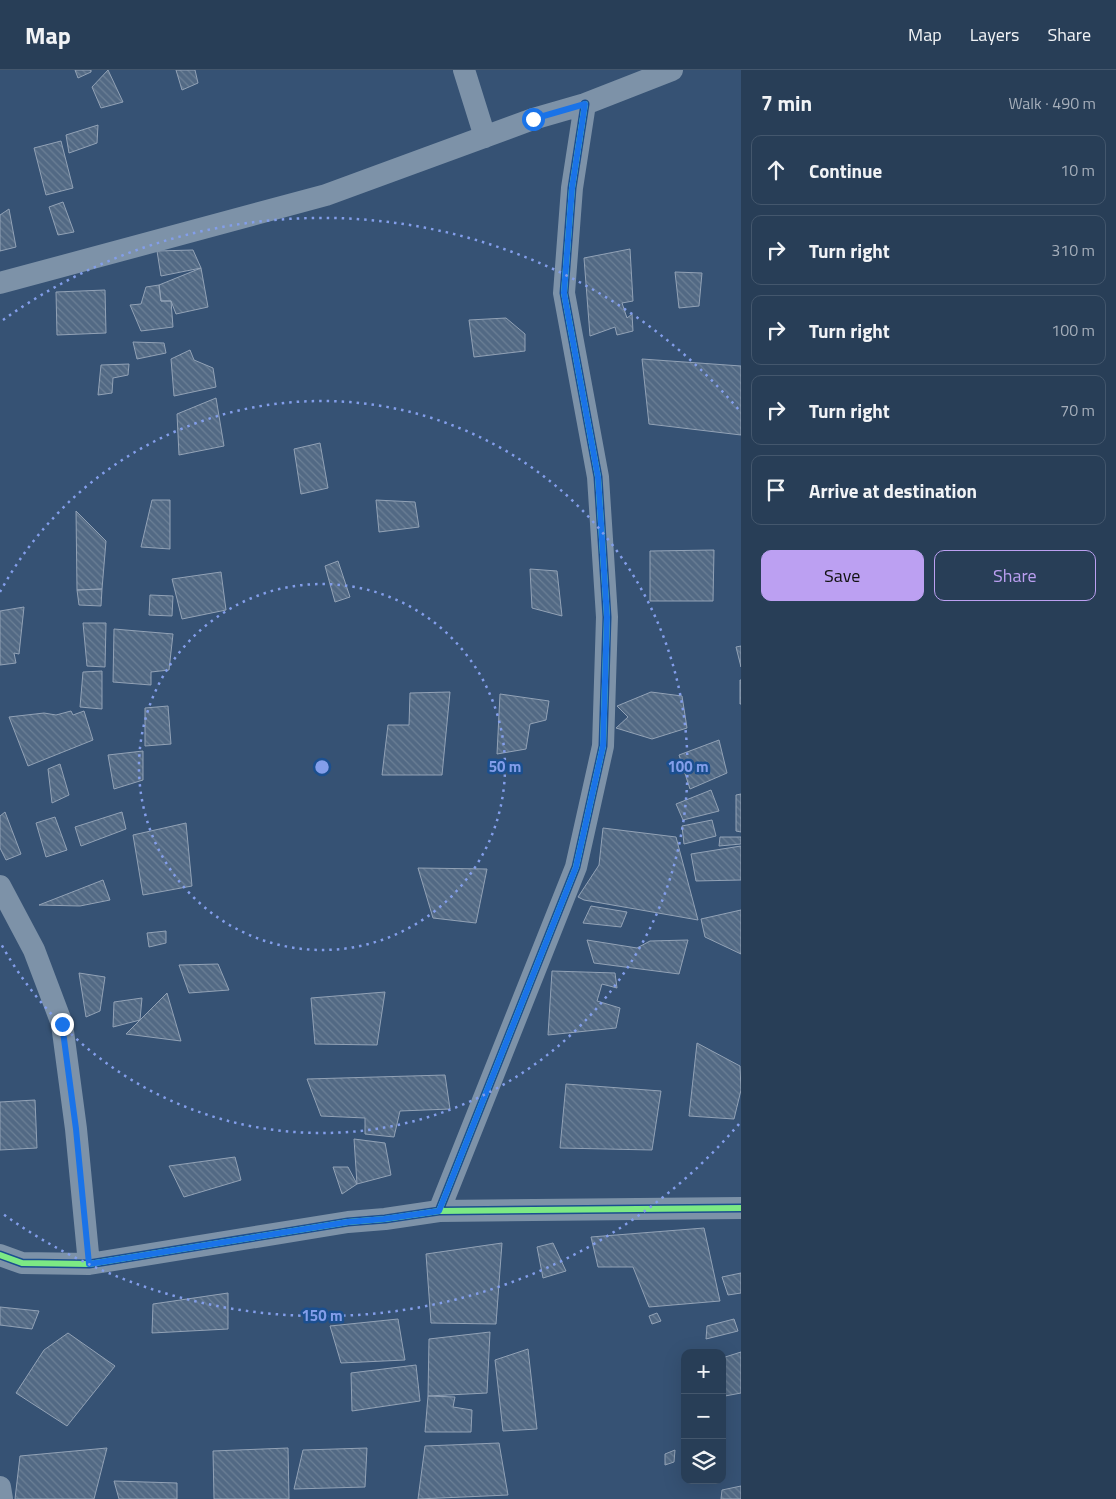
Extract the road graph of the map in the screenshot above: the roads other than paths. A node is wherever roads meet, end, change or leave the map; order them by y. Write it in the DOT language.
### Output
graph roads {
  1 [pos="464,70"];
  2 [pos="672,70"];
  3 [pos="585,104"];
  4 [pos="485,137"];
  5 [pos="0,283"];
  6 [pos="0,886"];
  7 [pos="741,1208"];
  8 [pos="439,1211"];
  9 [pos="0,1255"];
  10 [pos="89,1264"];
  11 [pos="0,1487"];
  12 [pos="2,1499"];
  1 -- 4 [label="street"];
  2 -- 3 [label="street"];
  3 -- 4 [label="street"];
  3 -- 8 [label="street"];
  4 -- 5 [label="street"];
  6 -- 10 [label="street"];
  7 -- 8 [label="street"];
  8 -- 10 [label="street"];
  9 -- 10 [label="street"];
  11 -- 12 [label="street"];
}
